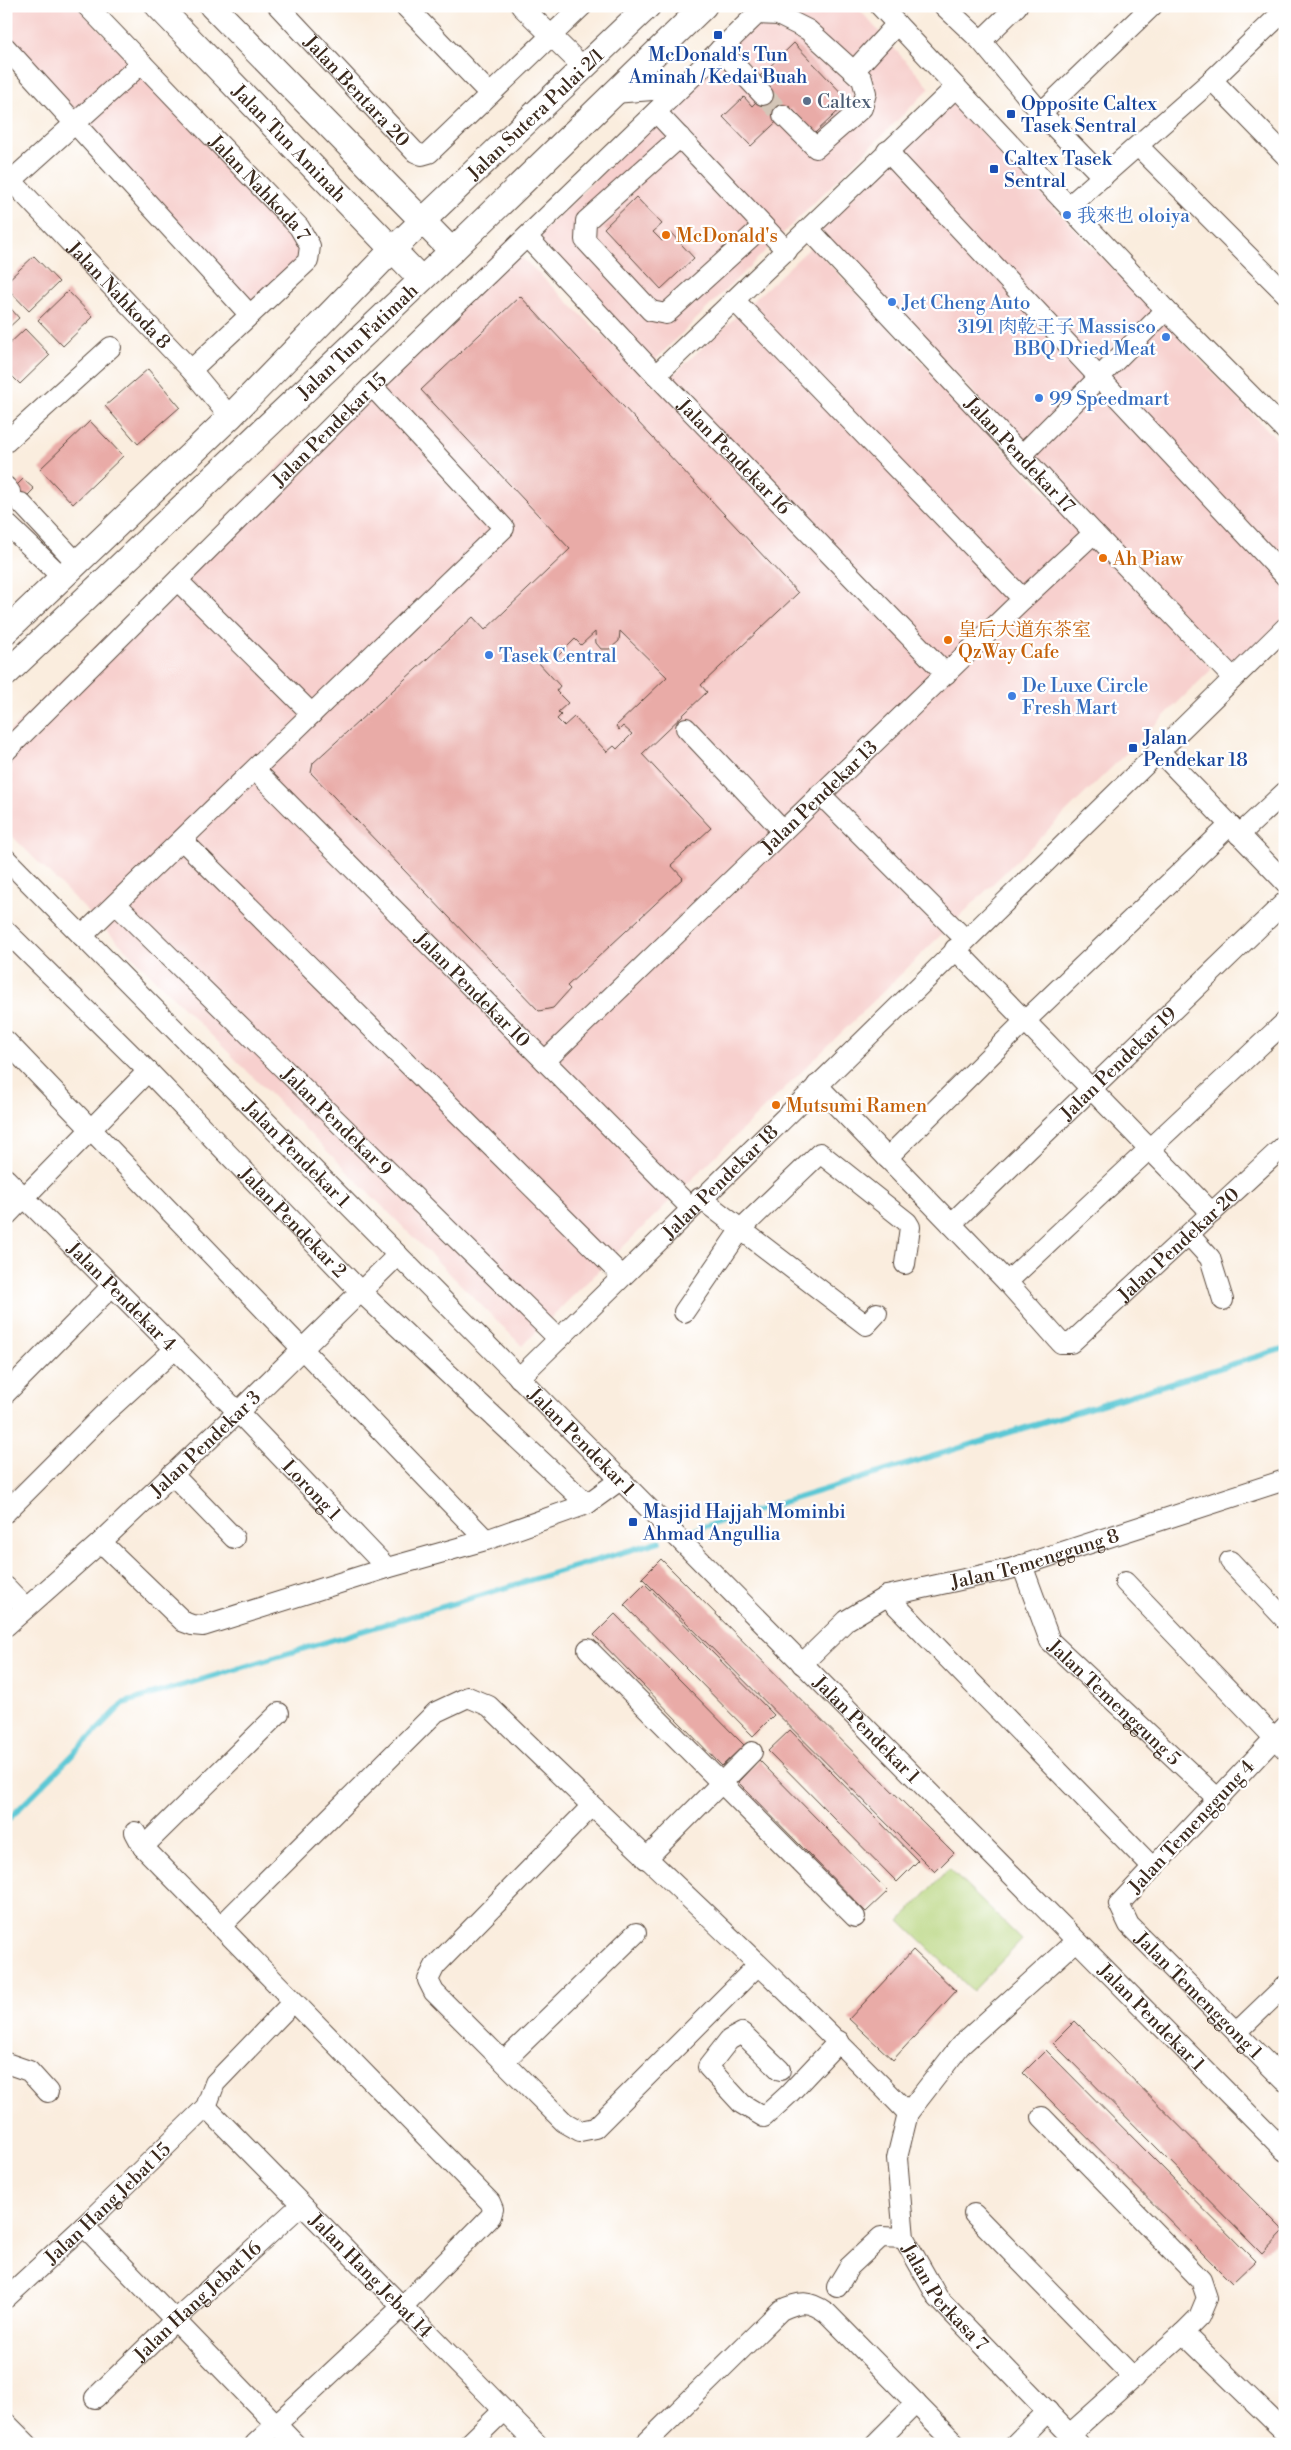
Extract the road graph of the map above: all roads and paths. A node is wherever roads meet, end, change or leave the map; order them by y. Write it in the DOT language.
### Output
graph roads {
  1 [pos="87,6"];
  2 [pos="158,6"];
  3 [pos="212,6"];
  4 [pos="278,6"];
  5 [pos="405,6"];
  6 [pos="520,6"];
  7 [pos="582,6"];
  8 [pos="648,6"];
  9 [pos="704,6"];
  10 [pos="880,6"];
  11 [pos="944,6"];
  12 [pos="1017,6"];
  13 [pos="1152,6"];
  14 [pos="1284,11"];
  15 [pos="897,24"];
  16 [pos="550,37"];
  17 [pos="981,41"];
  18 [pos="6,48"];
  19 [pos="720,49"];
  20 [pos="142,63"];
  21 [pos="584,68"];
  22 [pos="854,71"];
  23 [pos="1212,80"];
  24 [pos="956,87"];
  25 [pos="678,88"];
  26 [pos="614,93"];
  27 [pos="490,94"];
  28 [pos="763,95"];
  29 [pos="656,112"];
  30 [pos="1041,113"];
  31 [pos="783,115"];
  32 [pos="77,123"];
  33 [pos="680,138"];
  34 [pos="1138,146"];
  35 [pos="888,151"];
  36 [pos="1285,155"];
  37 [pos="1103,177"];
  38 [pos="9,178"];
  39 [pos="566,199"];
  40 [pos="1069,206"];
  41 [pos="422,221"];
  42 [pos="586,221"];
  43 [pos="810,229"];
  44 [pos="757,232"];
  45 [pos="527,237"];
  46 [pos="392,250"];
  47 [pos="452,251"];
  48 [pos="787,252"];
  49 [pos="421,280"];
  50 [pos="1285,293"];
  51 [pos="734,300"];
  52 [pos="1166,310"];
  53 [pos="250,315"];
  54 [pos="111,347"];
  55 [pos="191,370"];
  56 [pos="656,375"];
  57 [pos="1098,377"];
  58 [pos="372,386"];
  59 [pos="230,417"];
  60 [pos="1285,430"];
  61 [pos="6,442"];
  62 [pos="1022,455"];
  63 [pos="12,494"];
  64 [pos="6,523"];
  65 [pos="157,530"];
  66 [pos="1094,533"];
  67 [pos="69,570"];
  68 [pos="1285,576"];
  69 [pos="178,581"];
  70 [pos="1023,599"];
  71 [pos="1285,628"];
  72 [pos="6,630"];
  73 [pos="6,674"];
  74 [pos="946,674"];
  75 [pos="1234,678"];
  76 [pos="312,714"];
  77 [pos="686,728"];
  78 [pos="1158,750"];
  79 [pos="6,751"];
  80 [pos="254,770"];
  81 [pos="1285,792"];
  82 [pos="820,794"];
  83 [pos="1235,830"];
  84 [pos="783,831"];
  85 [pos="182,840"];
  86 [pos="6,859"];
  87 [pos="1285,882"];
  88 [pos="1285,902"];
  89 [pos="116,904"];
  90 [pos="6,931"];
  91 [pos="82,936"];
  92 [pos="960,944"];
  93 [pos="1025,1021"];
  94 [pos="1285,1022"];
  95 [pos="6,1041"];
  96 [pos="545,1061"];
  97 [pos="148,1071"];
  98 [pos="817,1085"];
  99 [pos="1090,1089"];
  100 [pos="92,1129"];
  101 [pos="1285,1145"];
  102 [pos="1148,1148"];
  103 [pos="887,1158"];
  104 [pos="6,1179"];
  105 [pos="25,1198"];
  106 [pos="696,1203"];
  107 [pos="1212,1213"];
  108 [pos="6,1216"];
  109 [pos="951,1224"];
  110 [pos="741,1229"];
  111 [pos="1189,1235"];
  112 [pos="398,1255"];
  113 [pos="905,1264"];
  114 [pos="622,1276"];
  115 [pos="1007,1282"];
  116 [pos="112,1286"];
  117 [pos="361,1292"];
  118 [pos="1223,1300"];
  119 [pos="684,1312"];
  120 [pos="877,1313"];
  121 [pos="559,1339"];
  122 [pos="303,1348"];
  123 [pos="175,1349"];
  124 [pos="520,1378"];
  125 [pos="6,1393"];
  126 [pos="238,1412"];
  127 [pos="172,1474"];
  128 [pos="620,1480"];
  129 [pos="1285,1480"];
  130 [pos="587,1504"];
  131 [pos="6,1512"];
  132 [pos="234,1538"];
  133 [pos="486,1540"];
  134 [pos="102,1542"];
  135 [pos="1230,1561"];
  136 [pos="1022,1565"];
  137 [pos="387,1568"];
  138 [pos="1125,1582"];
  139 [pos="6,1587"];
  140 [pos="887,1596"];
  141 [pos="26,1608"];
  142 [pos="1285,1618"];
  143 [pos="6,1626"];
  144 [pos="588,1648"];
  145 [pos="802,1664"];
  146 [pos="279,1713"];
  147 [pos="1281,1738"];
  148 [pos="752,1752"];
  149 [pos="722,1783"];
  150 [pos="1217,1798"];
  151 [pos="591,1807"];
  152 [pos="646,1859"];
  153 [pos="1153,1868"];
  154 [pos="1119,1904"];
  155 [pos="855,1917"];
  156 [pos="220,1927"];
  157 [pos="636,1933"];
  158 [pos="1076,1941"];
  159 [pos="758,1965"];
  160 [pos="1285,1986"];
  161 [pos="294,2002"];
  162 [pos="1237,2032"];
  163 [pos="839,2041"];
  164 [pos="504,2061"];
  165 [pos="6,2063"];
  166 [pos="780,2070"];
  167 [pos="1285,2081"];
  168 [pos="48,2092"];
  169 [pos="206,2107"];
  170 [pos="908,2113"];
  171 [pos="1042,2117"];
  172 [pos="1285,2151"];
  173 [pos="301,2205"];
  174 [pos="974,2214"];
  175 [pos="84,2226"];
  176 [pos="904,2238"];
  177 [pos="837,2287"];
  178 [pos="6,2298"];
  179 [pos="402,2307"];
  180 [pos="174,2320"];
  181 [pos="1182,2334"];
  182 [pos="1134,2378"];
  183 [pos="95,2398"];
  184 [pos="916,2403"];
  185 [pos="504,2410"];
  186 [pos="1048,2411"];
  187 [pos="6,2423"];
  188 [pos="275,2424"];
  189 [pos="1285,2432"];
  190 [pos="1075,2439"];
  191 [pos="26,2444"];
  192 [pos="255,2444"];
  193 [pos="295,2444"];
  194 [pos="469,2444"];
  195 [pos="537,2444"];
  196 [pos="645,2444"];
  197 [pos="875,2444"];
  198 [pos="956,2444"];
  199 [pos="1016,2444"];
  1 -- 20 [label="street, Jalan Nahkoda 7"];
  2 -- 46 [label="main road, Jalan Tun Aminah"];
  3 -- 41 [label="main road"];
  4 -- 27 [label="street, Jalan Bentara 20"];
  5 -- 27 [label="street"];
  6 -- 16 [label="street"];
  7 -- 16 [label="street, Jalan Bentara 20"];
  8 -- 21 [label="main road, Jalan Sutera Pulai 2/1"];
  9 -- 26 [label="main road, Jalan Tun Fatimah"];
  10 -- 15 [label="street"];
  11 -- 17 [label="street"];
  12 -- 17 [label="street"];
  13 -- 30 [label="street"];
  14 -- 23 [label="street"];
  15 -- 22 [label="street"];
  15 -- 24 [label="street"];
  16 -- 21 [label="street"];
  16 -- 27 [label="street, Jalan Bentara 20"];
  17 -- 30 [label="street"];
  18 -- 32 [label="street"];
  19 -- 22 [label="street, Jalan Pendekar 15"];
  19 -- 25 [label="street, Jalan Pendekar 15"];
  19 -- 28 [label="street"];
  20 -- 32 [label="street"];
  20 -- 53 [label="street, Jalan Nahkoda 7"];
  21 -- 41 [label="main road, Jalan Sutera Pulai 2/1"];
  22 -- 31 [label="street, Jalan Pendekar 15"];
  23 -- 34 [label="street"];
  23 -- 36 [label="street"];
  24 -- 35 [label="street"];
  24 -- 40 [label="street"];
  25 -- 26 [label="street"];
  25 -- 29 [label="street, Jalan Pendekar 15"];
  26 -- 47 [label="main road, Jalan Tun Fatimah"];
  29 -- 33 [label="street"];
  29 -- 39 [label="street, Jalan Pendekar 15"];
  30 -- 37 [label="street"];
  32 -- 38 [label="street"];
  32 -- 53 [label="street"];
  33 -- 42 [label="street"];
  33 -- 44 [label="street"];
  34 -- 37 [label="street"];
  34 -- 50 [label="street"];
  35 -- 43 [label="street"];
  35 -- 57 [label="street"];
  37 -- 40 [label="street"];
  38 -- 55 [label="street, Jalan Nahkoda 8"];
  39 -- 42 [label="street"];
  39 -- 45 [label="street, Jalan Pendekar 15"];
  40 -- 52 [label="street"];
  41 -- 46 [label="main road, Jalan Tun Fatimah"];
  41 -- 47 [label="main road"];
  42 -- 44 [label="street"];
  43 -- 48 [label="street"];
  43 -- 62 [label="street, Jalan Pendekar 17"];
  44 -- 48 [label="street"];
  45 -- 56 [label="street, Jalan Pendekar 16"];
  45 -- 58 [label="street, Jalan Pendekar 15"];
  46 -- 49 [label="main road, Jalan Tun Aminah"];
  46 -- 59 [label="main road, Jalan Tun Fatimah"];
  47 -- 49 [label="main road, Jalan Tun Fatimah"];
  48 -- 51 [label="street"];
  49 -- 65 [label="main road, Jalan Tun Fatimah"];
  51 -- 56 [label="street"];
  51 -- 70 [label="street"];
  52 -- 57 [label="street"];
  52 -- 60 [label="street"];
  53 -- 55 [label="street, Jalan Nahkoda 7"];
  54 -- 61 [label="street"];
  55 -- 59 [label="street, Jalan Nahkoda 8"];
  56 -- 74 [label="street, Jalan Pendekar 16"];
  57 -- 62 [label="street"];
  57 -- 68 [label="street"];
  58 -- 69 [label="street, Jalan Pendekar 15"];
  58 -- 76 [label="street"];
  59 -- 67 [label="main road, Jalan Tun Fatimah"];
  62 -- 66 [label="street, Jalan Pendekar 17"];
  63 -- 67 [label="street"];
  64 -- 67 [label="street"];
  65 -- 67 [label="main road"];
  65 -- 73 [label="main road, Jalan Tun Fatimah"];
  66 -- 70 [label="street, Jalan Pendekar 13"];
  66 -- 75 [label="street, Jalan Pendekar 17"];
  67 -- 72 [label="main road, Jalan Tun Fatimah"];
  69 -- 76 [label="street"];
  69 -- 79 [label="street, Jalan Pendekar 15"];
  70 -- 74 [label="street, Jalan Pendekar 13"];
  71 -- 75 [label="street, Jalan Pendekar 18"];
  74 -- 82 [label="street, Jalan Pendekar 13"];
  75 -- 78 [label="street, Jalan Pendekar 18"];
  76 -- 80 [label="street"];
  77 -- 84 [label="street"];
  78 -- 83 [label="street"];
  78 -- 92 [label="street, Jalan Pendekar 18"];
  80 -- 85 [label="street"];
  80 -- 96 [label="street, Jalan Pendekar 10"];
  81 -- 83 [label="street"];
  82 -- 84 [label="street, Jalan Pendekar 13"];
  82 -- 92 [label="street"];
  83 -- 87 [label="street"];
  83 -- 93 [label="street"];
  84 -- 96 [label="street, Jalan Pendekar 13"];
  85 -- 89 [label="street"];
  85 -- 114 [label="street"];
  86 -- 91 [label="street, Jalan Pendekar 1"];
  88 -- 99 [label="street, Jalan Pendekar 19"];
  89 -- 91 [label="street"];
  89 -- 121 [label="street, Jalan Pendekar 9"];
  90 -- 97 [label="street, Jalan Pendekar 2"];
  91 -- 112 [label="street, Jalan Pendekar 1"];
  92 -- 93 [label="street"];
  92 -- 98 [label="street, Jalan Pendekar 18"];
  93 -- 99 [label="street"];
  93 -- 103 [label="street"];
  94 -- 102 [label="street"];
  95 -- 100 [label="street"];
  96 -- 106 [label="street, Jalan Pendekar 10"];
  97 -- 100 [label="street"];
  97 -- 117 [label="street, Jalan Pendekar 2"];
  98 -- 103 [label="street"];
  98 -- 106 [label="street, Jalan Pendekar 18"];
  99 -- 102 [label="street"];
  99 -- 109 [label="street, Jalan Pendekar 19"];
  100 -- 105 [label="street"];
  100 -- 122 [label="street"];
  101 -- 107 [label="street, Jalan Pendekar 20"];
  102 -- 107 [label="street"];
  102 -- 115 [label="street"];
  103 -- 109 [label="street"];
  104 -- 105 [label="street, Jalan Pendekar 4"];
  105 -- 108 [label="street"];
  105 -- 116 [label="street, Jalan Pendekar 4"];
  106 -- 110 [label="street, Jalan Pendekar 10"];
  106 -- 114 [label="street, Jalan Pendekar 18"];
  107 -- 111 [label="street, Jalan Pendekar 20"];
  109 -- 115 [label="street"];
  110 -- 113 [label="street"];
  110 -- 119 [label="street"];
  110 -- 120 [label="street, Jalan Pendekar 10"];
  111 -- 115 [label="street, Jalan Pendekar 20"];
  111 -- 118 [label="street"];
  112 -- 117 [label="street, Jalan Pendekar 3"];
  112 -- 124 [label="street, Jalan Pendekar 1"];
  114 -- 121 [label="street, Jalan Pendekar 18"];
  116 -- 123 [label="street, Jalan Pendekar 4"];
  116 -- 125 [label="street"];
  117 -- 122 [label="street, Jalan Pendekar 3"];
  117 -- 130 [label="street, Jalan Pendekar 2"];
  121 -- 124 [label="street, Jalan Pendekar 18"];
  122 -- 126 [label="street, Jalan Pendekar 3"];
  122 -- 133 [label="street"];
  123 -- 126 [label="street, Jalan Pendekar 4"];
  123 -- 131 [label="street"];
  124 -- 128 [label="street, Jalan Pendekar 1"];
  126 -- 127 [label="street, Jalan Pendekar 3"];
  126 -- 137 [label="street, Lorong 1"];
  127 -- 132 [label="street"];
  127 -- 134 [label="street, Jalan Pendekar 3"];
  128 -- 130 [label="street"];
  128 -- 145 [label="street, Jalan Pendekar 1"];
  129 -- 136 [label="street, Jalan Temenggung 8"];
  130 -- 133 [label="street"];
  133 -- 137 [label="street"];
  134 -- 137 [label="street"];
  134 -- 141 [label="street, Jalan Pendekar 3"];
  135 -- 142 [label="street"];
  136 -- 140 [label="street, Jalan Temenggung 8"];
  136 -- 150 [label="street, Jalan Temenggung 5"];
  138 -- 147 [label="street"];
  139 -- 141 [label="street"];
  140 -- 145 [label="street, Jalan Temenggung 8"];
  140 -- 153 [label="street"];
  141 -- 143 [label="street, Jalan Pendekar 3"];
  144 -- 149 [label="street"];
  145 -- 158 [label="street, Jalan Pendekar 1"];
  146 -- 156 [label="street"];
  147 -- 150 [label="street, Jalan Temenggung 4"];
  148 -- 149 [label="street"];
  149 -- 152 [label="street"];
  149 -- 155 [label="street"];
  150 -- 153 [label="street, Jalan Temenggung 4"];
  151 -- 152 [label="street"];
  151 -- 156 [label="street"];
  151 -- 164 [label="street"];
  152 -- 159 [label="street"];
  153 -- 154 [label="street, Jalan Temenggung 4"];
  154 -- 162 [label="street, Jalan Temenggong 1"];
  156 -- 161 [label="street"];
  157 -- 164 [label="street"];
  158 -- 170 [label="street, Jalan Perkasa 7"];
  158 -- 172 [label="street, Jalan Pendekar 1"];
  159 -- 163 [label="street"];
  159 -- 164 [label="street"];
  160 -- 162 [label="street"];
  161 -- 169 [label="street"];
  161 -- 179 [label="street"];
  162 -- 167 [label="street, Jalan Temenggong 1"];
  163 -- 166 [label="street"];
  163 -- 170 [label="street"];
  165 -- 168 [label="street"];
  169 -- 173 [label="street, Jalan Hang Jebat 14"];
  169 -- 175 [label="street, Jalan Hang Jebat 15"];
  170 -- 176 [label="street, Jalan Perkasa 7"];
  171 -- 181 [label="street"];
  173 -- 179 [label="street, Jalan Hang Jebat 14"];
  173 -- 180 [label="street, Jalan Hang Jebat 16"];
  174 -- 182 [label="street"];
  175 -- 178 [label="street, Jalan Hang Jebat 15"];
  175 -- 180 [label="street"];
  176 -- 177 [label="street"];
  176 -- 186 [label="street, Jalan Perkasa 7"];
  179 -- 185 [label="street, Jalan Hang Jebat 14"];
  179 -- 188 [label="street"];
  180 -- 183 [label="street, Jalan Hang Jebat 16"];
  180 -- 188 [label="street"];
  181 -- 182 [label="street"];
  181 -- 189 [label="street"];
  182 -- 190 [label="street"];
  184 -- 196 [label="street"];
  184 -- 197 [label="street"];
  184 -- 198 [label="street"];
  185 -- 194 [label="street"];
  185 -- 195 [label="street, Jalan Hang Jebat 14"];
  186 -- 190 [label="street, Jalan Perkasa 7"];
  186 -- 199 [label="street"];
  187 -- 191 [label="street"];
  188 -- 192 [label="street"];
  188 -- 193 [label="street"];
}
